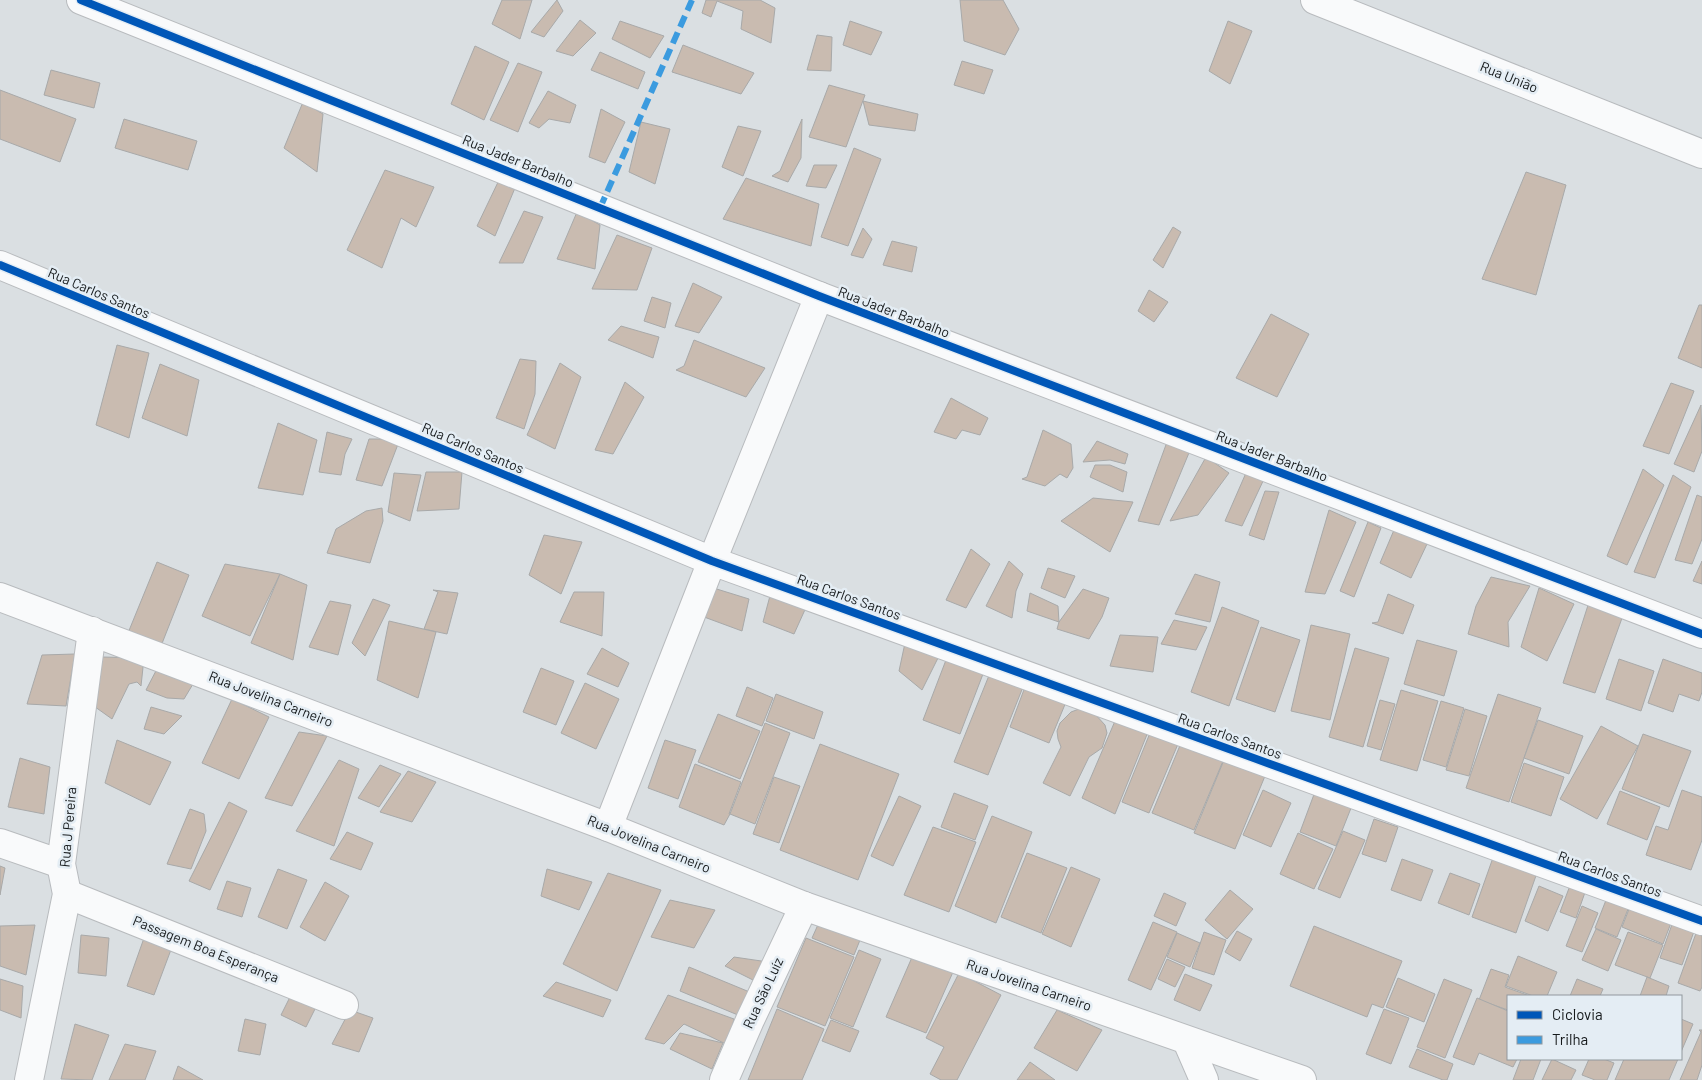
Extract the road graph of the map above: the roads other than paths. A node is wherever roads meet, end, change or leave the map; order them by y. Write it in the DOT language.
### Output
graph roads {
  1 [pos="81,0"];
  2 [pos="1315,0"];
  3 [pos="1702,154"];
  4 [pos="0,265"];
  5 [pos="818,296"];
  6 [pos="712,561"];
  7 [pos="0,597"];
  8 [pos="92,632"];
  9 [pos="1702,634"];
  10 [pos="608,827"];
  11 [pos="0,843"];
  12 [pos="61,864"];
  13 [pos="67,894"];
  14 [pos="804,906"];
  15 [pos="1702,921"];
  16 [pos="344,1006"];
  17 [pos="1187,1041"];
  18 [pos="30,1080"];
  19 [pos="724,1080"];
  20 [pos="1204,1080"];
  21 [pos="1302,1080"];
  1 -- 5 [label="street, Rua Jader Barbalho"];
  2 -- 3 [label="street, Rua União"];
  4 -- 6 [label="street, Rua Carlos Santos"];
  5 -- 6 [label="street"];
  5 -- 9 [label="street, Rua Jader Barbalho"];
  6 -- 10 [label="street"];
  6 -- 15 [label="street, Rua Carlos Santos"];
  7 -- 8 [label="street, Rua Jovelina Carneiro"];
  8 -- 10 [label="street, Rua Jovelina Carneiro"];
  8 -- 12 [label="street, Rua J Pereira"];
  10 -- 14 [label="street, Rua Jovelina Carneiro"];
  11 -- 12 [label="street"];
  12 -- 13 [label="street, Rua J Pereira"];
  13 -- 16 [label="street, Passagem Boa Esperança"];
  13 -- 18 [label="street, Rua J Pereira"];
  14 -- 17 [label="street, Rua Jovelina Carneiro"];
  14 -- 19 [label="street, Rua São Luíz"];
  17 -- 20 [label="street"];
  17 -- 21 [label="street, Rua Jovelina Carneiro"];
}
